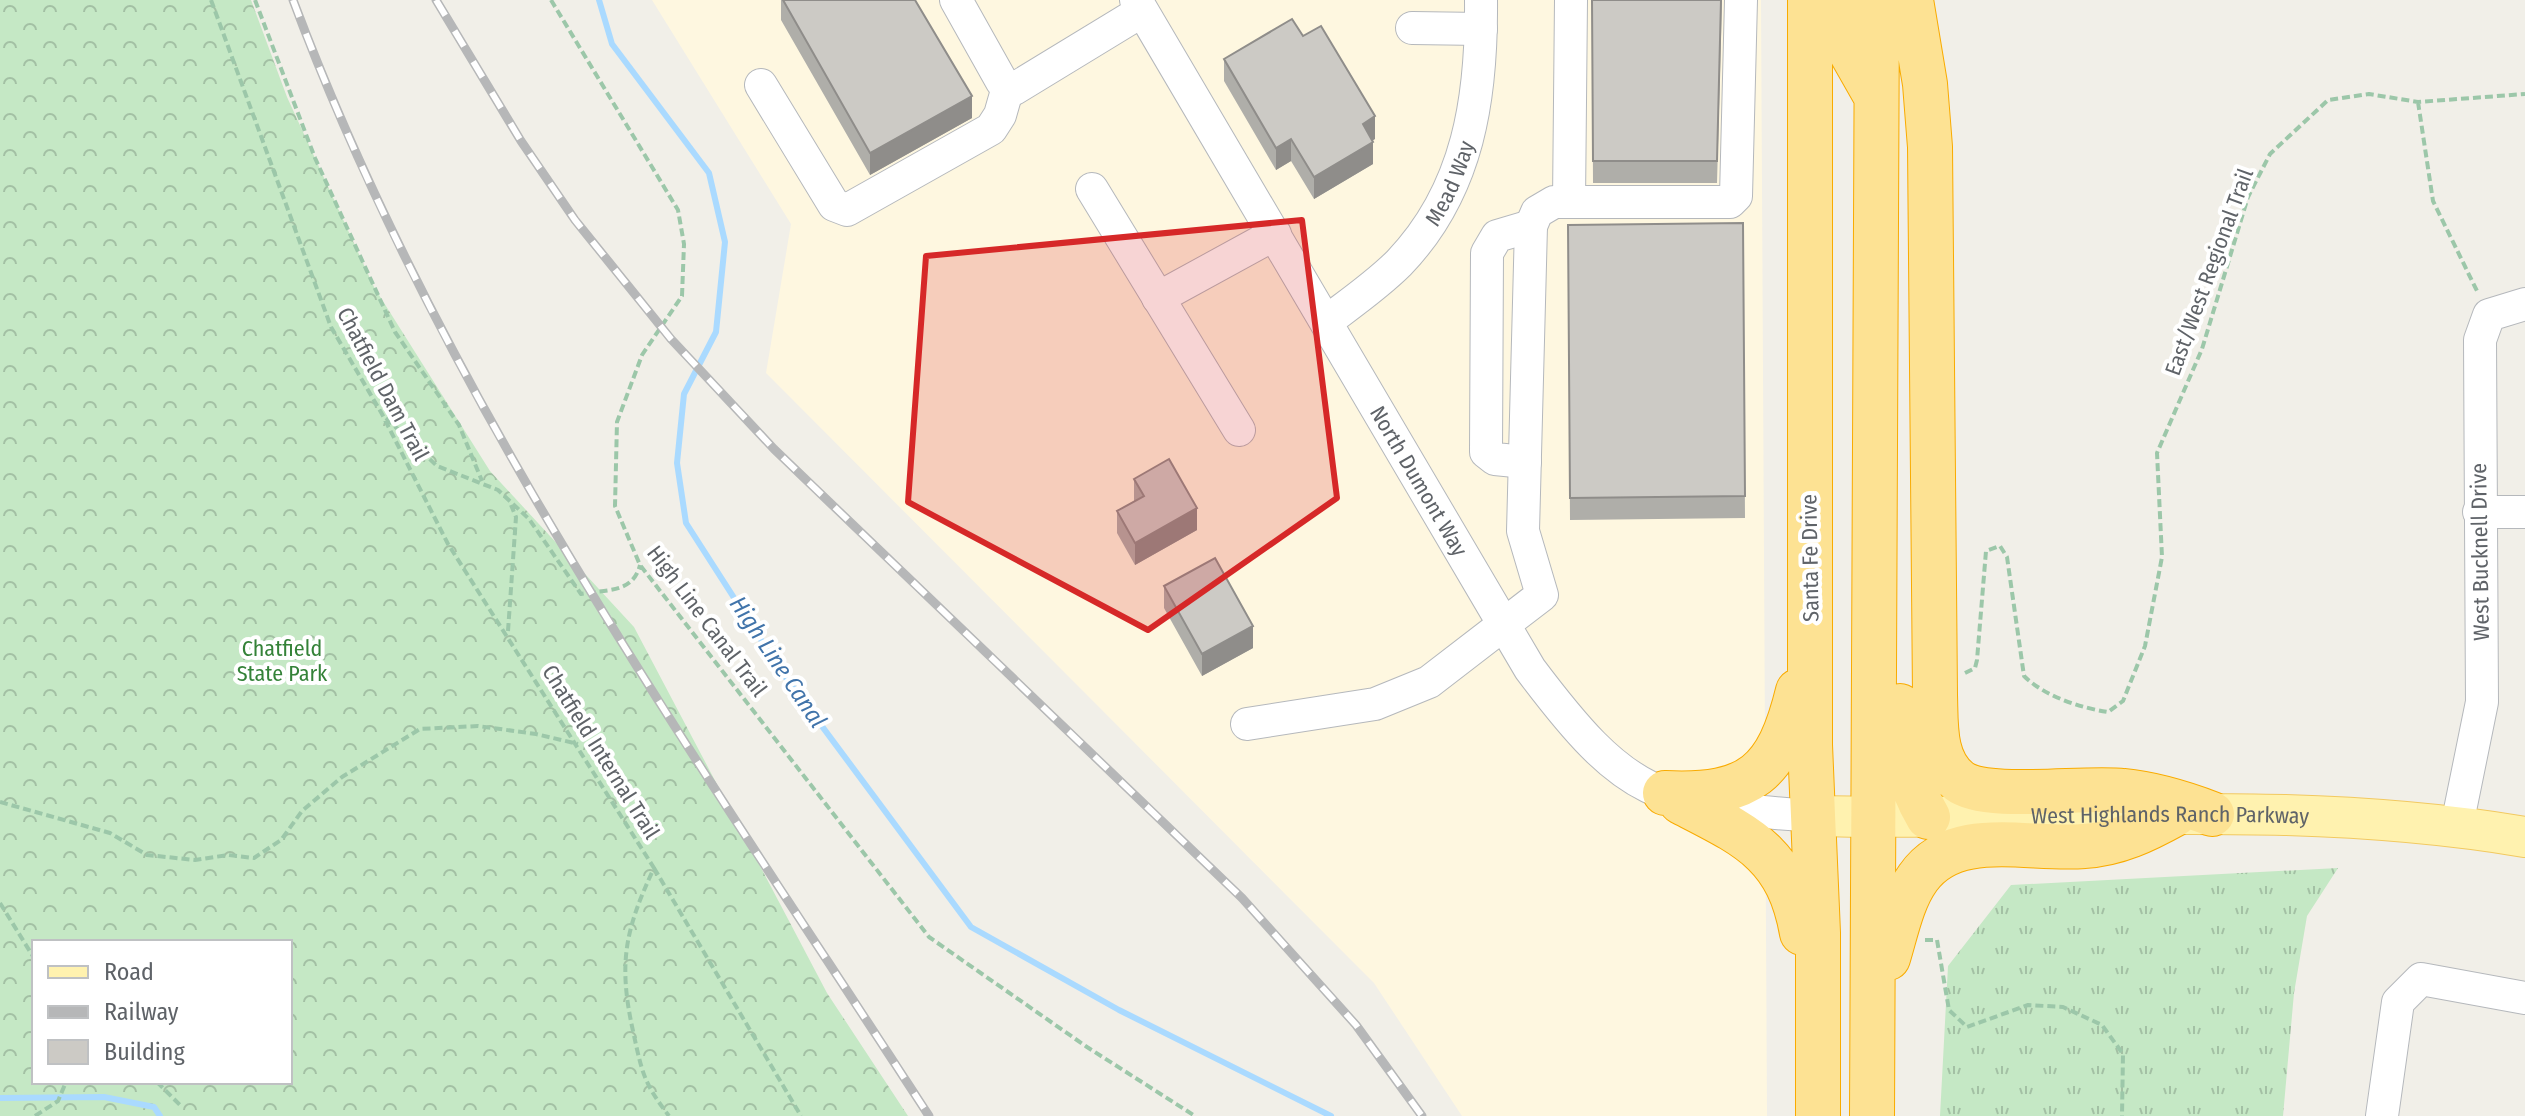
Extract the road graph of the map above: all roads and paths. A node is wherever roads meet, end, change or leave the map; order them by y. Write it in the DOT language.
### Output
graph roads {
  1 [pos="211,0"];
  2 [pos="255,0"];
  3 [pos="551,0"];
  4 [pos="956,0"];
  5 [pos="1571,0"];
  6 [pos="1741,0"];
  7 [pos="1810,0"];
  8 [pos="1837,0"];
  9 [pos="1877,0"];
  10 [pos="1911,0"];
  11 [pos="1139,6"];
  12 [pos="1481,14"];
  13 [pos="1412,28"];
  14 [pos="761,85"];
  15 [pos="1008,87"];
  16 [pos="1874,93"];
  17 [pos="2525,94"];
  18 [pos="2418,102"];
  19 [pos="1092,189"];
  20 [pos="1569,202"];
  21 [pos="1531,226"];
  22 [pos="1275,234"];
  23 [pos="1158,298"];
  24 [pos="2525,304"];
  25 [pos="2489,315"];
  26 [pos="1327,321"];
  27 [pos="382,414"];
  28 [pos="1239,430"];
  29 [pos="1525,462"];
  30 [pos="482,481"];
  31 [pos="511,502"];
  32 [pos="2479,512"];
  33 [pos="2525,512"];
  34 [pos="640,565"];
  35 [pos="1503,623"];
  36 [pos="508,633"];
  37 [pos="1811,639"];
  38 [pos="1958,673"];
  39 [pos="1247,724"];
  40 [pos="578,744"];
  41 [pos="1669,797"];
  42 [pos="0,802"];
  43 [pos="2194,814"];
  44 [pos="1814,816"];
  45 [pos="1876,817"];
  46 [pos="1928,817"];
  47 [pos="2457,825"];
  48 [pos="2525,837"];
  49 [pos="654,868"];
  50 [pos="0,903"];
  51 [pos="1925,940"];
  52 [pos="32,955"];
  53 [pos="2525,998"];
  54 [pos="1874,1007"];
  55 [pos="1818,1018"];
  56 [pos="65,1084"];
  57 [pos="159,1084"];
  58 [pos="181,1106"];
  59 [pos="35,1116"];
  60 [pos="669,1116"];
  61 [pos="801,1116"];
  62 [pos="1195,1116"];
  63 [pos="1818,1116"];
  64 [pos="1872,1116"];
  65 [pos="2122,1116"];
  66 [pos="2382,1116"];
  1 -- 27 [label="path, Chatfield Dam Trail"];
  2 -- 30 [label="path"];
  3 -- 34 [label="path, High Line Canal Trail"];
  4 -- 15 [label="street"];
  5 -- 20 [label="street"];
  6 -- 20 [label="street"];
  7 -- 37 [label="highway, Santa Fe Drive"];
  8 -- 16 [label="highway"];
  9 -- 16 [label="highway"];
  10 -- 43 [label="highway"];
  11 -- 15 [label="street"];
  11 -- 22 [label="street, North Dumont Way"];
  12 -- 13 [label="street"];
  12 -- 26 [label="street, Mead Way"];
  14 -- 15 [label="street"];
  16 -- 45 [label="highway"];
  16 -- 46 [label="highway"];
  17 -- 18 [label="path, East/West Regional Trail"];
  18 -- 25 [label="path"];
  18 -- 38 [label="path, East/West Regional Trail"];
  19 -- 23 [label="street"];
  20 -- 21 [label="street"];
  21 -- 29 [label="street"];
  21 -- 29 [label="street"];
  22 -- 23 [label="street"];
  22 -- 26 [label="street, North Dumont Way"];
  23 -- 28 [label="street"];
  24 -- 25 [label="street"];
  25 -- 32 [label="street, West Bucknell Drive"];
  26 -- 35 [label="street, North Dumont Way"];
  27 -- 30 [label="path"];
  27 -- 36 [label="path, Chatfield Dam Trail"];
  29 -- 35 [label="street"];
  30 -- 31 [label="path"];
  31 -- 34 [label="path"];
  31 -- 36 [label="path"];
  32 -- 33 [label="street"];
  32 -- 47 [label="street, West Bucknell Drive"];
  34 -- 62 [label="path, High Line Canal Trail"];
  35 -- 39 [label="street"];
  35 -- 41 [label="street, North Dumont Way"];
  36 -- 40 [label="path, Chatfield Internal Trail"];
  37 -- 41 [label="highway"];
  37 -- 44 [label="highway, Santa Fe Drive"];
  40 -- 42 [label="path"];
  40 -- 49 [label="path, Chatfield Internal Trail"];
  41 -- 44 [label="street, North Dumont Way"];
  41 -- 55 [label="highway"];
  43 -- 46 [label="main road, West Highlands Ranch Parkway"];
  43 -- 47 [label="main road, West Highlands Ranch Parkway"];
  43 -- 54 [label="highway"];
  44 -- 45 [label="main road, West Highlands Ranch Parkway"];
  44 -- 55 [label="highway, Santa Fe Drive"];
  45 -- 46 [label="main road, West Highlands Ranch Parkway"];
  45 -- 54 [label="highway"];
  47 -- 48 [label="main road, West Highlands Ranch Parkway"];
  49 -- 60 [label="path, Chatfield Internal Trail"];
  49 -- 61 [label="path"];
  50 -- 52 [label="path"];
  51 -- 65 [label="path"];
  53 -- 66 [label="street"];
  54 -- 64 [label="highway"];
  55 -- 63 [label="highway, Santa Fe Drive"];
  56 -- 59 [label="path"];
  57 -- 58 [label="path"];
}
